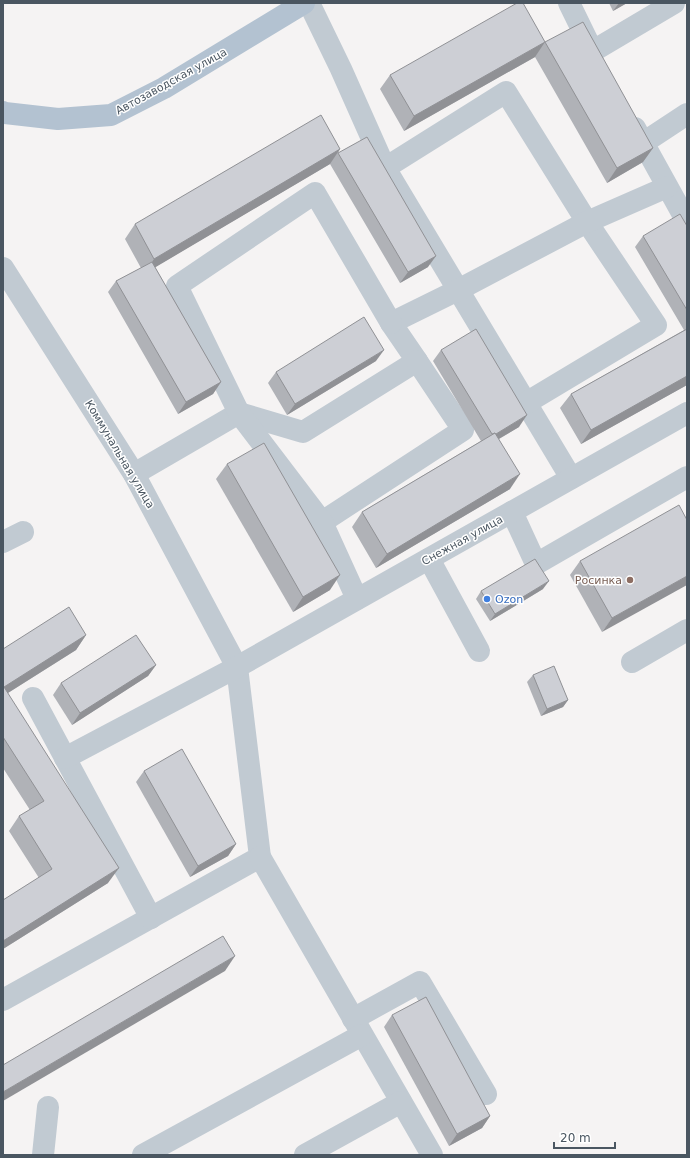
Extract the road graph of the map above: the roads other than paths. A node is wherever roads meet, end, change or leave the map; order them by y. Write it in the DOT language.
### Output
graph roads {
  1 [pos="304,3"];
  2 [pos="309,3"];
  3 [pos="569,3"];
  4 [pos="674,3"];
  5 [pos="593,51"];
  6 [pos="604,70"];
  7 [pos="625,110"];
  8 [pos="687,114"];
  9 [pos="4,115"];
  10 [pos="643,143"];
  11 [pos="385,168"];
  12 [pos="667,186"];
  13 [pos="587,222"];
  14 [pos="687,222"];
  15 [pos="3,268"];
  16 [pos="458,290"];
  17 [pos="391,323"];
  18 [pos="417,361"];
  19 [pos="526,403"];
  20 [pos="239,413"];
  21 [pos="687,413"];
  22 [pos="134,474"];
  23 [pos="687,477"];
  24 [pos="571,478"];
  25 [pos="512,512"];
  26 [pos="322,522"];
  27 [pos="23,532"];
  28 [pos="3,542"];
  29 [pos="429,559"];
  30 [pos="357,599"];
  31 [pos="687,630"];
  32 [pos="479,650"];
  33 [pos="632,662"];
  34 [pos="237,667"];
  35 [pos="33,698"];
  36 [pos="65,758"];
  37 [pos="260,857"];
  38 [pos="151,918"];
  39 [pos="3,1000"];
  40 [pos="358,1027"];
  41 [pos="486,1094"];
  42 [pos="401,1102"];
  43 [pos="48,1107"];
  44 [pos="43,1155"];
  45 [pos="143,1155"];
  46 [pos="305,1155"];
  47 [pos="432,1155"];
  1 -- 9 [label="main road, Автозаводская улица"];
  2 -- 11 [label="street"];
  3 -- 5 [label="street"];
  4 -- 5 [label="street"];
  5 -- 6 [label="street"];
  7 -- 10 [label="street"];
  8 -- 10 [label="street"];
  10 -- 12 [label="street"];
  11 -- 13 [label="street"];
  11 -- 16 [label="street"];
  12 -- 13 [label="street"];
  12 -- 14 [label="street"];
  13 -- 16 [label="street"];
  13 -- 19 [label="street"];
  15 -- 22 [label="street, Коммунальная улица"];
  16 -- 17 [label="street"];
  16 -- 19 [label="street"];
  17 -- 18 [label="street"];
  17 -- 20 [label="street"];
  18 -- 20 [label="street"];
  18 -- 26 [label="street"];
  19 -- 24 [label="street"];
  20 -- 22 [label="street"];
  20 -- 26 [label="street"];
  21 -- 24 [label="street, Снежная улица"];
  22 -- 34 [label="street, Коммунальная улица"];
  23 -- 25 [label="street"];
  24 -- 25 [label="street, Снежная улица"];
  25 -- 29 [label="street, Снежная улица"];
  26 -- 30 [label="street"];
  27 -- 28 [label="street"];
  29 -- 30 [label="street, Снежная улица"];
  29 -- 32 [label="street"];
  30 -- 34 [label="street, Снежная улица"];
  31 -- 33 [label="street"];
  34 -- 36 [label="street, Снежная улица"];
  34 -- 37 [label="street"];
  35 -- 36 [label="street"];
  36 -- 38 [label="street"];
  37 -- 38 [label="street"];
  37 -- 40 [label="street"];
  38 -- 39 [label="street"];
  40 -- 41 [label="street"];
  40 -- 42 [label="street"];
  40 -- 45 [label="street"];
  42 -- 46 [label="street"];
  42 -- 47 [label="street"];
  43 -- 44 [label="street"];
}
